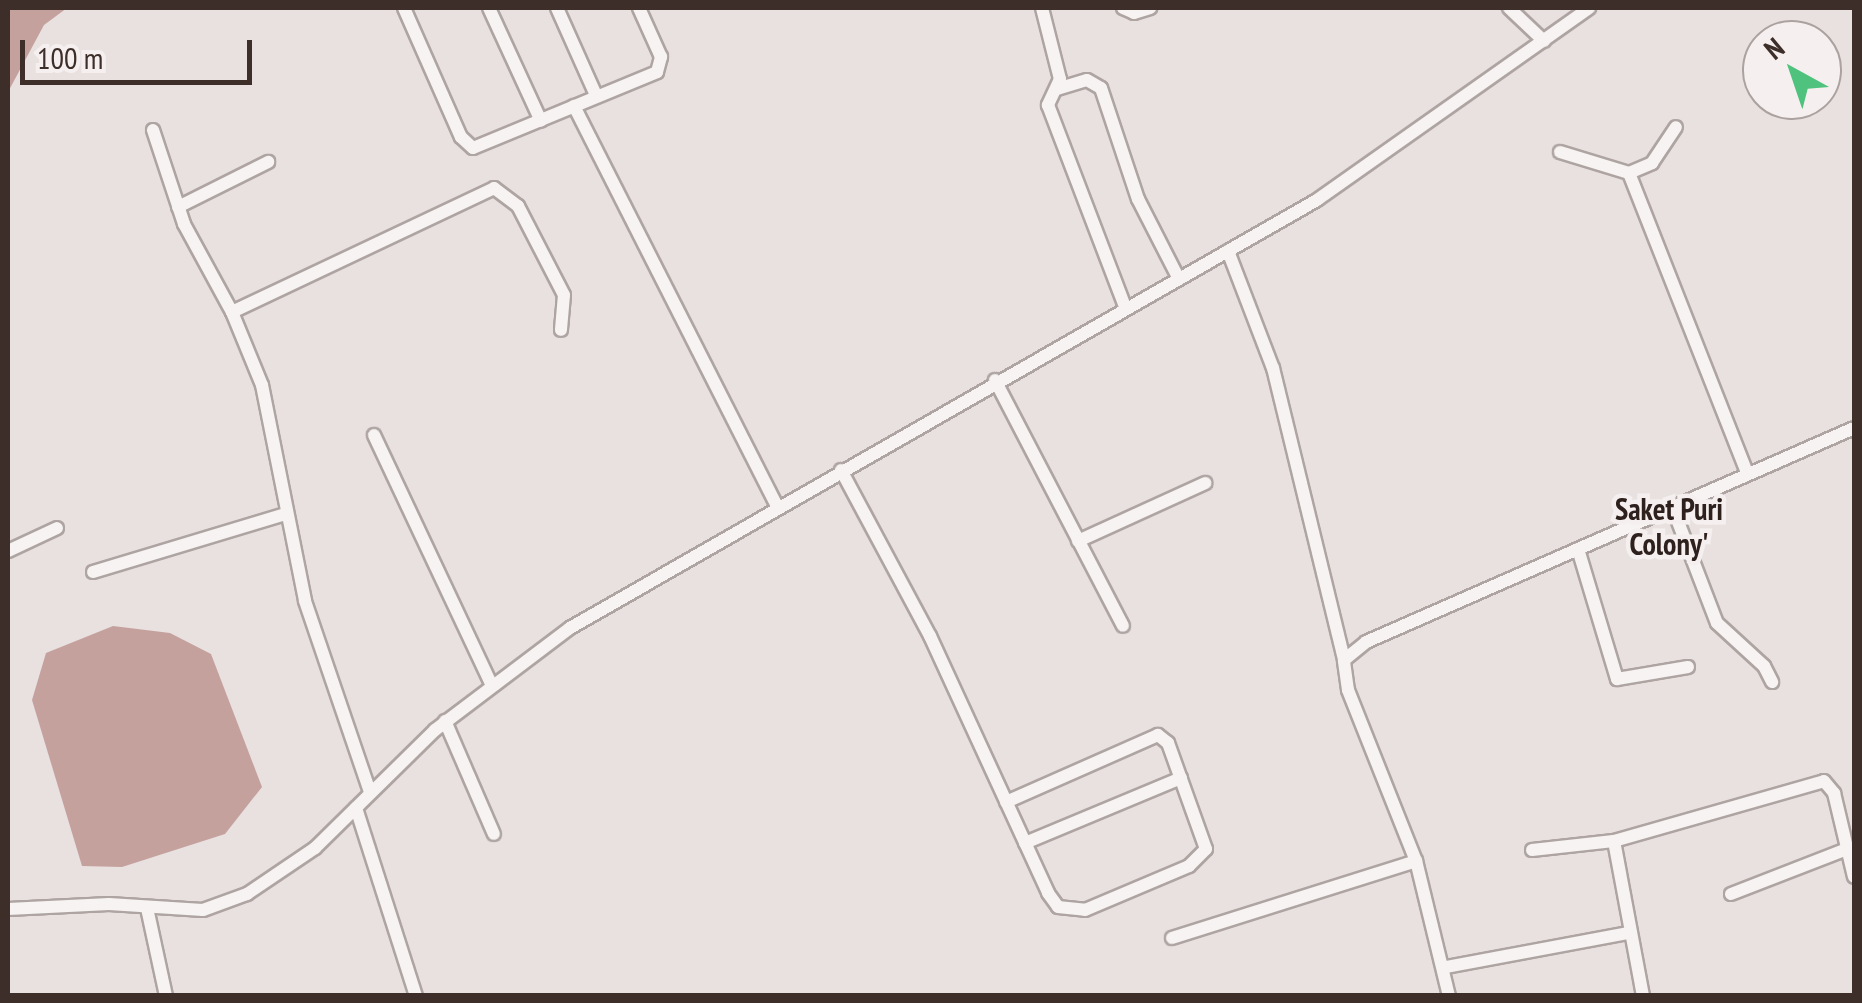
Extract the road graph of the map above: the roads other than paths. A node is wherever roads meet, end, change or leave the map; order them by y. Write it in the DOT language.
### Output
graph roads {
  1 [pos="404,8"];
  2 [pos="489,8"];
  3 [pos="558,8"];
  4 [pos="639,8"];
  5 [pos="1042,8"];
  6 [pos="1123,8"];
  7 [pos="1150,8"];
  8 [pos="1509,8"];
  9 [pos="1589,8"];
  10 [pos="1544,41"];
  11 [pos="1057,89"];
  12 [pos="596,95"];
  13 [pos="574,106"];
  14 [pos="541,121"];
  15 [pos="1676,127"];
  16 [pos="152,130"];
  17 [pos="1560,152"];
  18 [pos="268,162"];
  19 [pos="1629,172"];
  20 [pos="178,207"];
  21 [pos="1228,251"];
  22 [pos="1179,280"];
  23 [pos="1126,309"];
  24 [pos="232,312"];
  25 [pos="560,330"];
  26 [pos="995,380"];
  27 [pos="1854,428"];
  28 [pos="374,436"];
  29 [pos="841,470"];
  30 [pos="1747,473"];
  31 [pos="1205,483"];
  32 [pos="776,506"];
  33 [pos="1672,506"];
  34 [pos="286,514"];
  35 [pos="57,528"];
  36 [pos="1078,540"];
  37 [pos="1578,549"];
  38 [pos="8,550"];
  39 [pos="93,572"];
  40 [pos="1123,626"];
  41 [pos="1344,660"];
  42 [pos="1688,667"];
  43 [pos="1772,682"];
  44 [pos="491,684"];
  45 [pos="445,722"];
  46 [pos="1181,778"];
  47 [pos="370,792"];
  48 [pos="1006,802"];
  49 [pos="356,808"];
  50 [pos="494,834"];
  51 [pos="1614,840"];
  52 [pos="1025,843"];
  53 [pos="1847,849"];
  54 [pos="1532,850"];
  55 [pos="1416,861"];
  56 [pos="1854,877"];
  57 [pos="1731,894"];
  58 [pos="147,908"];
  59 [pos="8,909"];
  60 [pos="1627,932"];
  61 [pos="1172,938"];
  62 [pos="1446,968"];
  63 [pos="166,996"];
  64 [pos="416,996"];
  65 [pos="1450,996"];
  66 [pos="1643,996"];
  1 -- 14 [label="street"];
  2 -- 14 [label="street"];
  3 -- 12 [label="street"];
  4 -- 12 [label="street"];
  5 -- 11 [label="street"];
  6 -- 7 [label="street"];
  8 -- 10 [label="street"];
  9 -- 10 [label="street"];
  10 -- 21 [label="street"];
  11 -- 22 [label="street"];
  11 -- 23 [label="street"];
  12 -- 13 [label="street"];
  13 -- 14 [label="street"];
  13 -- 32 [label="street"];
  15 -- 19 [label="street"];
  16 -- 20 [label="street"];
  17 -- 19 [label="street"];
  18 -- 20 [label="street"];
  19 -- 30 [label="street"];
  20 -- 24 [label="street"];
  21 -- 22 [label="street"];
  21 -- 41 [label="street"];
  22 -- 23 [label="street"];
  23 -- 26 [label="street"];
  24 -- 25 [label="street"];
  24 -- 34 [label="street"];
  26 -- 29 [label="street"];
  26 -- 36 [label="street"];
  27 -- 30 [label="street"];
  28 -- 44 [label="street"];
  29 -- 32 [label="street"];
  29 -- 48 [label="street"];
  30 -- 33 [label="street"];
  31 -- 36 [label="street"];
  32 -- 44 [label="street"];
  33 -- 37 [label="street"];
  33 -- 43 [label="street"];
  34 -- 39 [label="street"];
  34 -- 47 [label="street"];
  35 -- 38 [label="street"];
  36 -- 40 [label="street"];
  37 -- 41 [label="street"];
  37 -- 42 [label="street"];
  41 -- 55 [label="street"];
  44 -- 45 [label="street"];
  45 -- 47 [label="street"];
  45 -- 50 [label="street"];
  46 -- 48 [label="street"];
  46 -- 52 [label="street"];
  46 -- 52 [label="street"];
  47 -- 49 [label="street"];
  48 -- 52 [label="street"];
  49 -- 58 [label="street"];
  49 -- 64 [label="street"];
  51 -- 53 [label="street"];
  51 -- 54 [label="street"];
  51 -- 60 [label="street"];
  53 -- 56 [label="street"];
  53 -- 57 [label="street"];
  55 -- 61 [label="street"];
  55 -- 62 [label="street"];
  58 -- 59 [label="street"];
  58 -- 63 [label="street"];
  60 -- 62 [label="street"];
  60 -- 66 [label="street"];
  62 -- 65 [label="street"];
}
